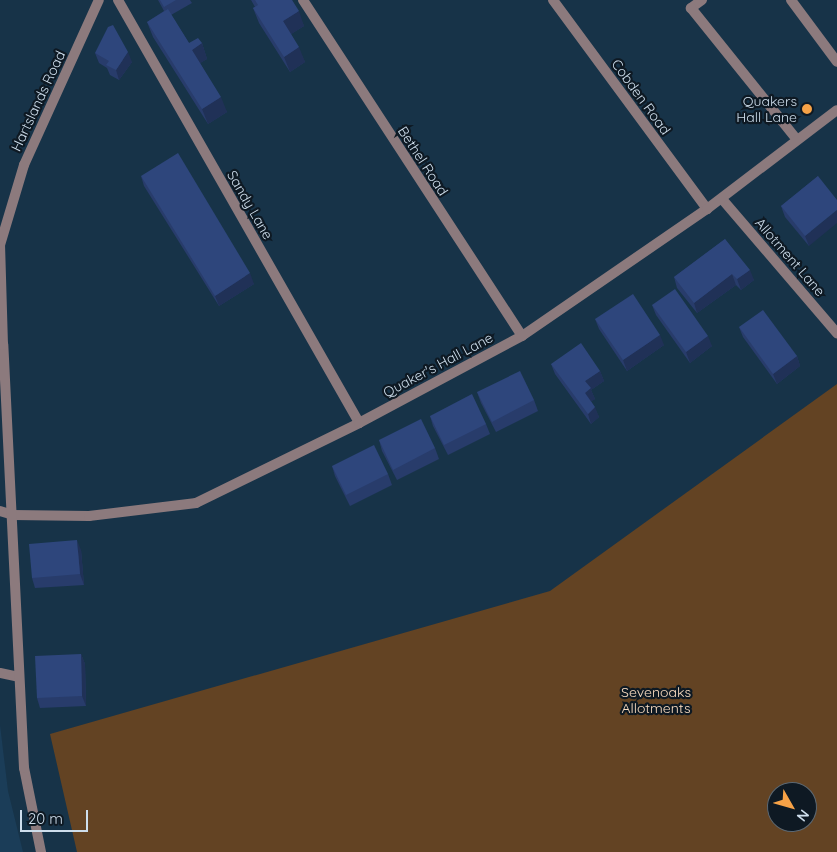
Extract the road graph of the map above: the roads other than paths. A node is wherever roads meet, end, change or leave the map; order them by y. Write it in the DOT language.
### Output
graph roads {
  1 [pos="99,0"];
  2 [pos="118,0"];
  3 [pos="303,0"];
  4 [pos="553,0"];
  5 [pos="702,0"];
  6 [pos="791,0"];
  7 [pos="837,62"];
  8 [pos="837,110"];
  9 [pos="797,140"];
  10 [pos="722,199"];
  11 [pos="707,209"];
  12 [pos="837,333"];
  13 [pos="522,336"];
  14 [pos="359,423"];
  15 [pos="0,512"];
  16 [pos="13,515"];
  17 [pos="0,673"];
  18 [pos="19,677"];
  19 [pos="41,852"];
  1 -- 16 [label="street, Hartslands Road"];
  2 -- 14 [label="street, Sandy Lane"];
  3 -- 13 [label="street, Bethel Road"];
  4 -- 11 [label="street, Cobden Road"];
  5 -- 9 [label="street"];
  6 -- 7 [label="street"];
  8 -- 9 [label="street, Quaker's Hall Lane"];
  9 -- 10 [label="street, Quaker's Hall Lane"];
  10 -- 11 [label="street, Quaker's Hall Lane"];
  10 -- 12 [label="street, Allotment Lane"];
  11 -- 13 [label="street, Quaker's Hall Lane"];
  13 -- 14 [label="street, Quaker's Hall Lane"];
  14 -- 16 [label="street, Quaker's Hall Lane"];
  15 -- 16 [label="street, Quaker's Hall Lane"];
  16 -- 18 [label="street, Hartslands Road"];
  17 -- 18 [label="street"];
  18 -- 19 [label="street, Hartslands Road"];
}
